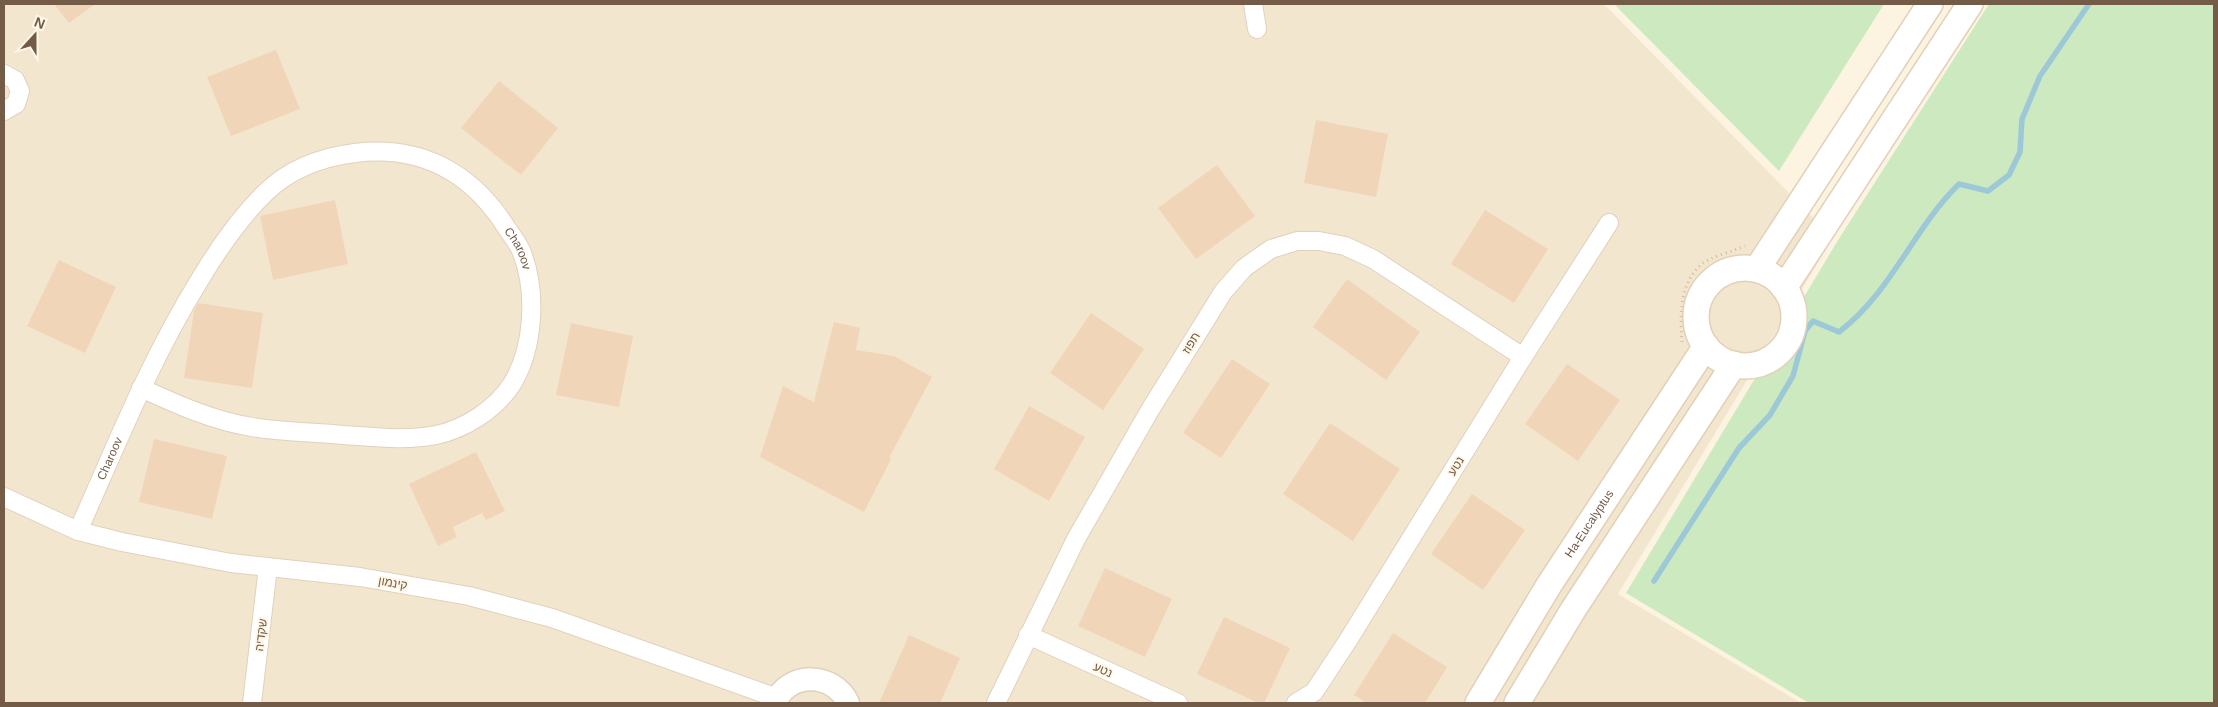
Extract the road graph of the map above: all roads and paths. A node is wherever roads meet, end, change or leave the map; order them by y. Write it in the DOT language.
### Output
graph roads {
  1 [pos="1253,4"];
  2 [pos="1930,4"];
  3 [pos="1970,4"];
  4 [pos="1257,29"];
  5 [pos="4,74"];
  6 [pos="4,111"];
  7 [pos="1609,223"];
  8 [pos="1757,269"];
  9 [pos="1784,288"];
  10 [pos="1706,346"];
  11 [pos="1523,357"];
  12 [pos="1734,364"];
  13 [pos="141,388"];
  14 [pos="4,497"];
  15 [pos="78,531"];
  16 [pos="268,567"];
  17 [pos="1028,635"];
  18 [pos="776,701"];
  19 [pos="252,703"];
  20 [pos="848,703"];
  21 [pos="996,703"];
  22 [pos="1178,703"];
  23 [pos="1296,703"];
  24 [pos="1478,703"];
  25 [pos="1517,703"];
  1 -- 4 [label="street"];
  2 -- 8 [label="main road"];
  3 -- 9 [label="main road"];
  5 -- 6 [label="street"];
  7 -- 11 [label="street, נטע"];
  8 -- 9 [label="main road"];
  8 -- 10 [label="main road"];
  9 -- 12 [label="main road"];
  10 -- 12 [label="main road"];
  10 -- 24 [label="main road, Ha-Eucalyptus"];
  11 -- 17 [label="street, תפוז"];
  11 -- 23 [label="street, נטע"];
  12 -- 25 [label="main road"];
  13 -- 13 [label="street, Charoov"];
  13 -- 15 [label="street, Charoov"];
  14 -- 15 [label="street, קינמון"];
  15 -- 16 [label="street, קינמון"];
  16 -- 18 [label="street, קינמון"];
  16 -- 19 [label="street, שקדיה"];
  17 -- 21 [label="street, תפוז"];
  17 -- 22 [label="street, נטע"];
  18 -- 20 [label="street"];
}
